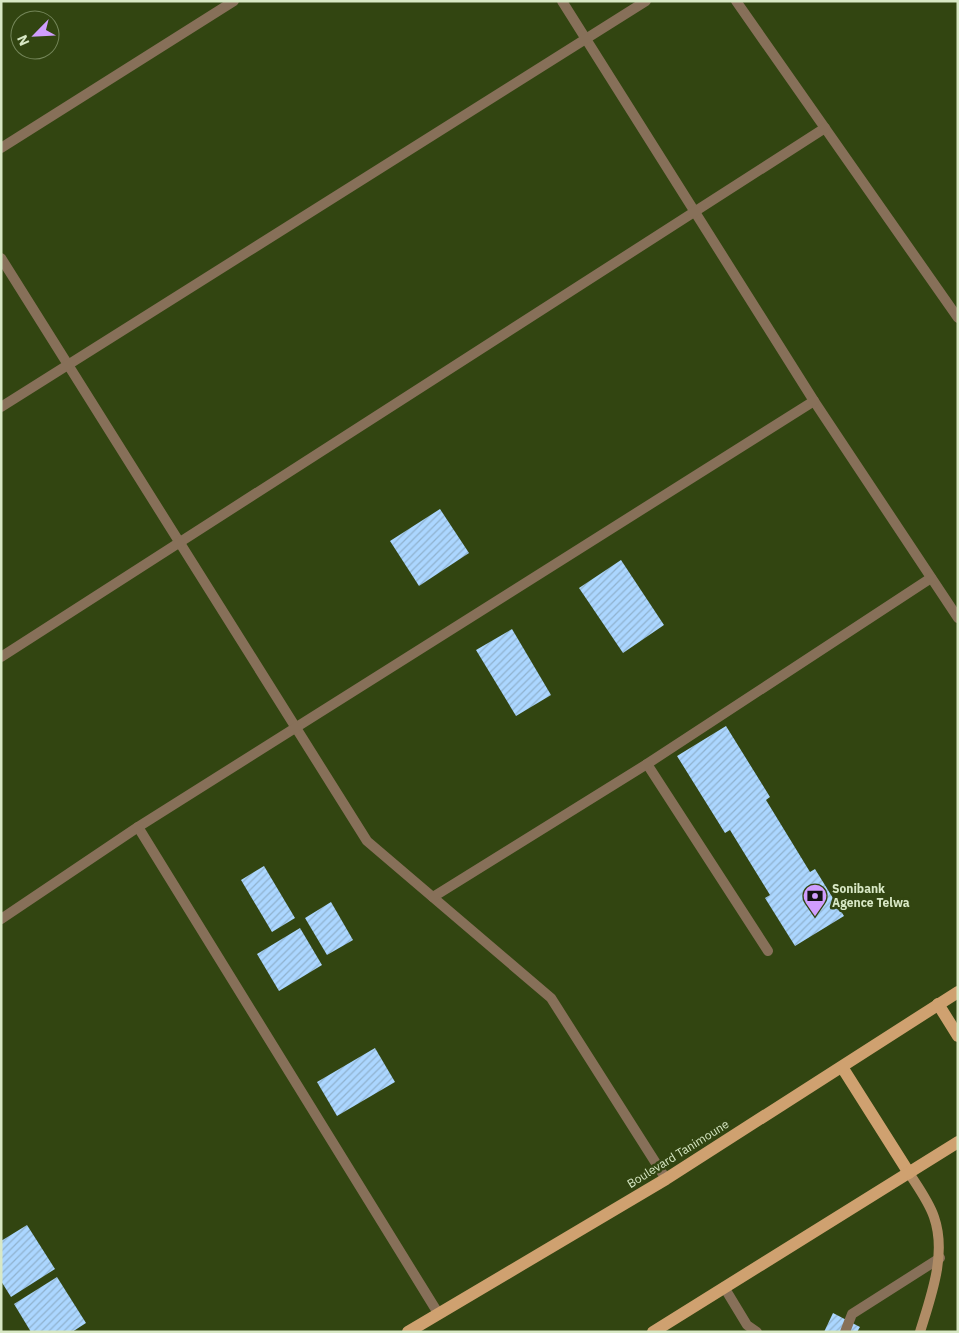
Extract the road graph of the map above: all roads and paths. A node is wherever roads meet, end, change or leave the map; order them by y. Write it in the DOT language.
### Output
graph roads {
  1 [pos="234,1"];
  2 [pos="562,1"];
  3 [pos="646,1"];
  4 [pos="736,1"];
  5 [pos="586,39"];
  6 [pos="825,128"];
  7 [pos="1,148"];
  8 [pos="695,212"];
  9 [pos="1,258"];
  10 [pos="958,318"];
  11 [pos="68,365"];
  12 [pos="814,401"];
  13 [pos="1,407"];
  14 [pos="180,542"];
  15 [pos="931,578"];
  16 [pos="958,618"];
  17 [pos="1,657"];
  18 [pos="296,728"];
  19 [pos="646,764"];
  20 [pos="138,827"];
  21 [pos="433,897"];
  22 [pos="1,919"];
  23 [pos="768,951"];
  24 [pos="958,992"];
  25 [pos="938,1004"];
  26 [pos="958,1036"];
  27 [pos="842,1066"];
  28 [pos="958,1142"];
  29 [pos="909,1173"];
  30 [pos="666,1179"];
  31 [pos="940,1258"];
  32 [pos="724,1287"];
  33 [pos="438,1313"];
  34 [pos="408,1332"];
  35 [pos="653,1332"];
  36 [pos="757,1332"];
  37 [pos="845,1332"];
  38 [pos="920,1332"];
  1 -- 7 [label="street"];
  2 -- 5 [label="street"];
  3 -- 5 [label="street"];
  4 -- 6 [label="street"];
  5 -- 8 [label="street"];
  5 -- 11 [label="street"];
  6 -- 8 [label="street"];
  6 -- 10 [label="street"];
  8 -- 12 [label="street"];
  8 -- 14 [label="street"];
  9 -- 11 [label="street"];
  11 -- 13 [label="street"];
  11 -- 14 [label="street"];
  12 -- 15 [label="street"];
  12 -- 18 [label="street"];
  14 -- 17 [label="street"];
  14 -- 18 [label="street"];
  15 -- 16 [label="street"];
  15 -- 19 [label="street"];
  18 -- 20 [label="street"];
  18 -- 21 [label="street"];
  19 -- 21 [label="street"];
  19 -- 23 [label="street"];
  20 -- 22 [label="street"];
  20 -- 33 [label="street"];
  21 -- 30 [label="street"];
  24 -- 25 [label="main road, Boulevard Tanimoune"];
  25 -- 26 [label="main road"];
  25 -- 27 [label="main road, Boulevard Tanimoune"];
  27 -- 29 [label="main road"];
  27 -- 30 [label="main road, Boulevard Tanimoune"];
  28 -- 29 [label="main road"];
  29 -- 31 [label="main road"];
  29 -- 32 [label="main road"];
  30 -- 33 [label="main road, Boulevard Tanimoune"];
  31 -- 37 [label="street"];
  31 -- 38 [label="main road"];
  32 -- 35 [label="main road"];
  32 -- 36 [label="street"];
  33 -- 34 [label="main road, Boulevard Tanimoune"];
}
